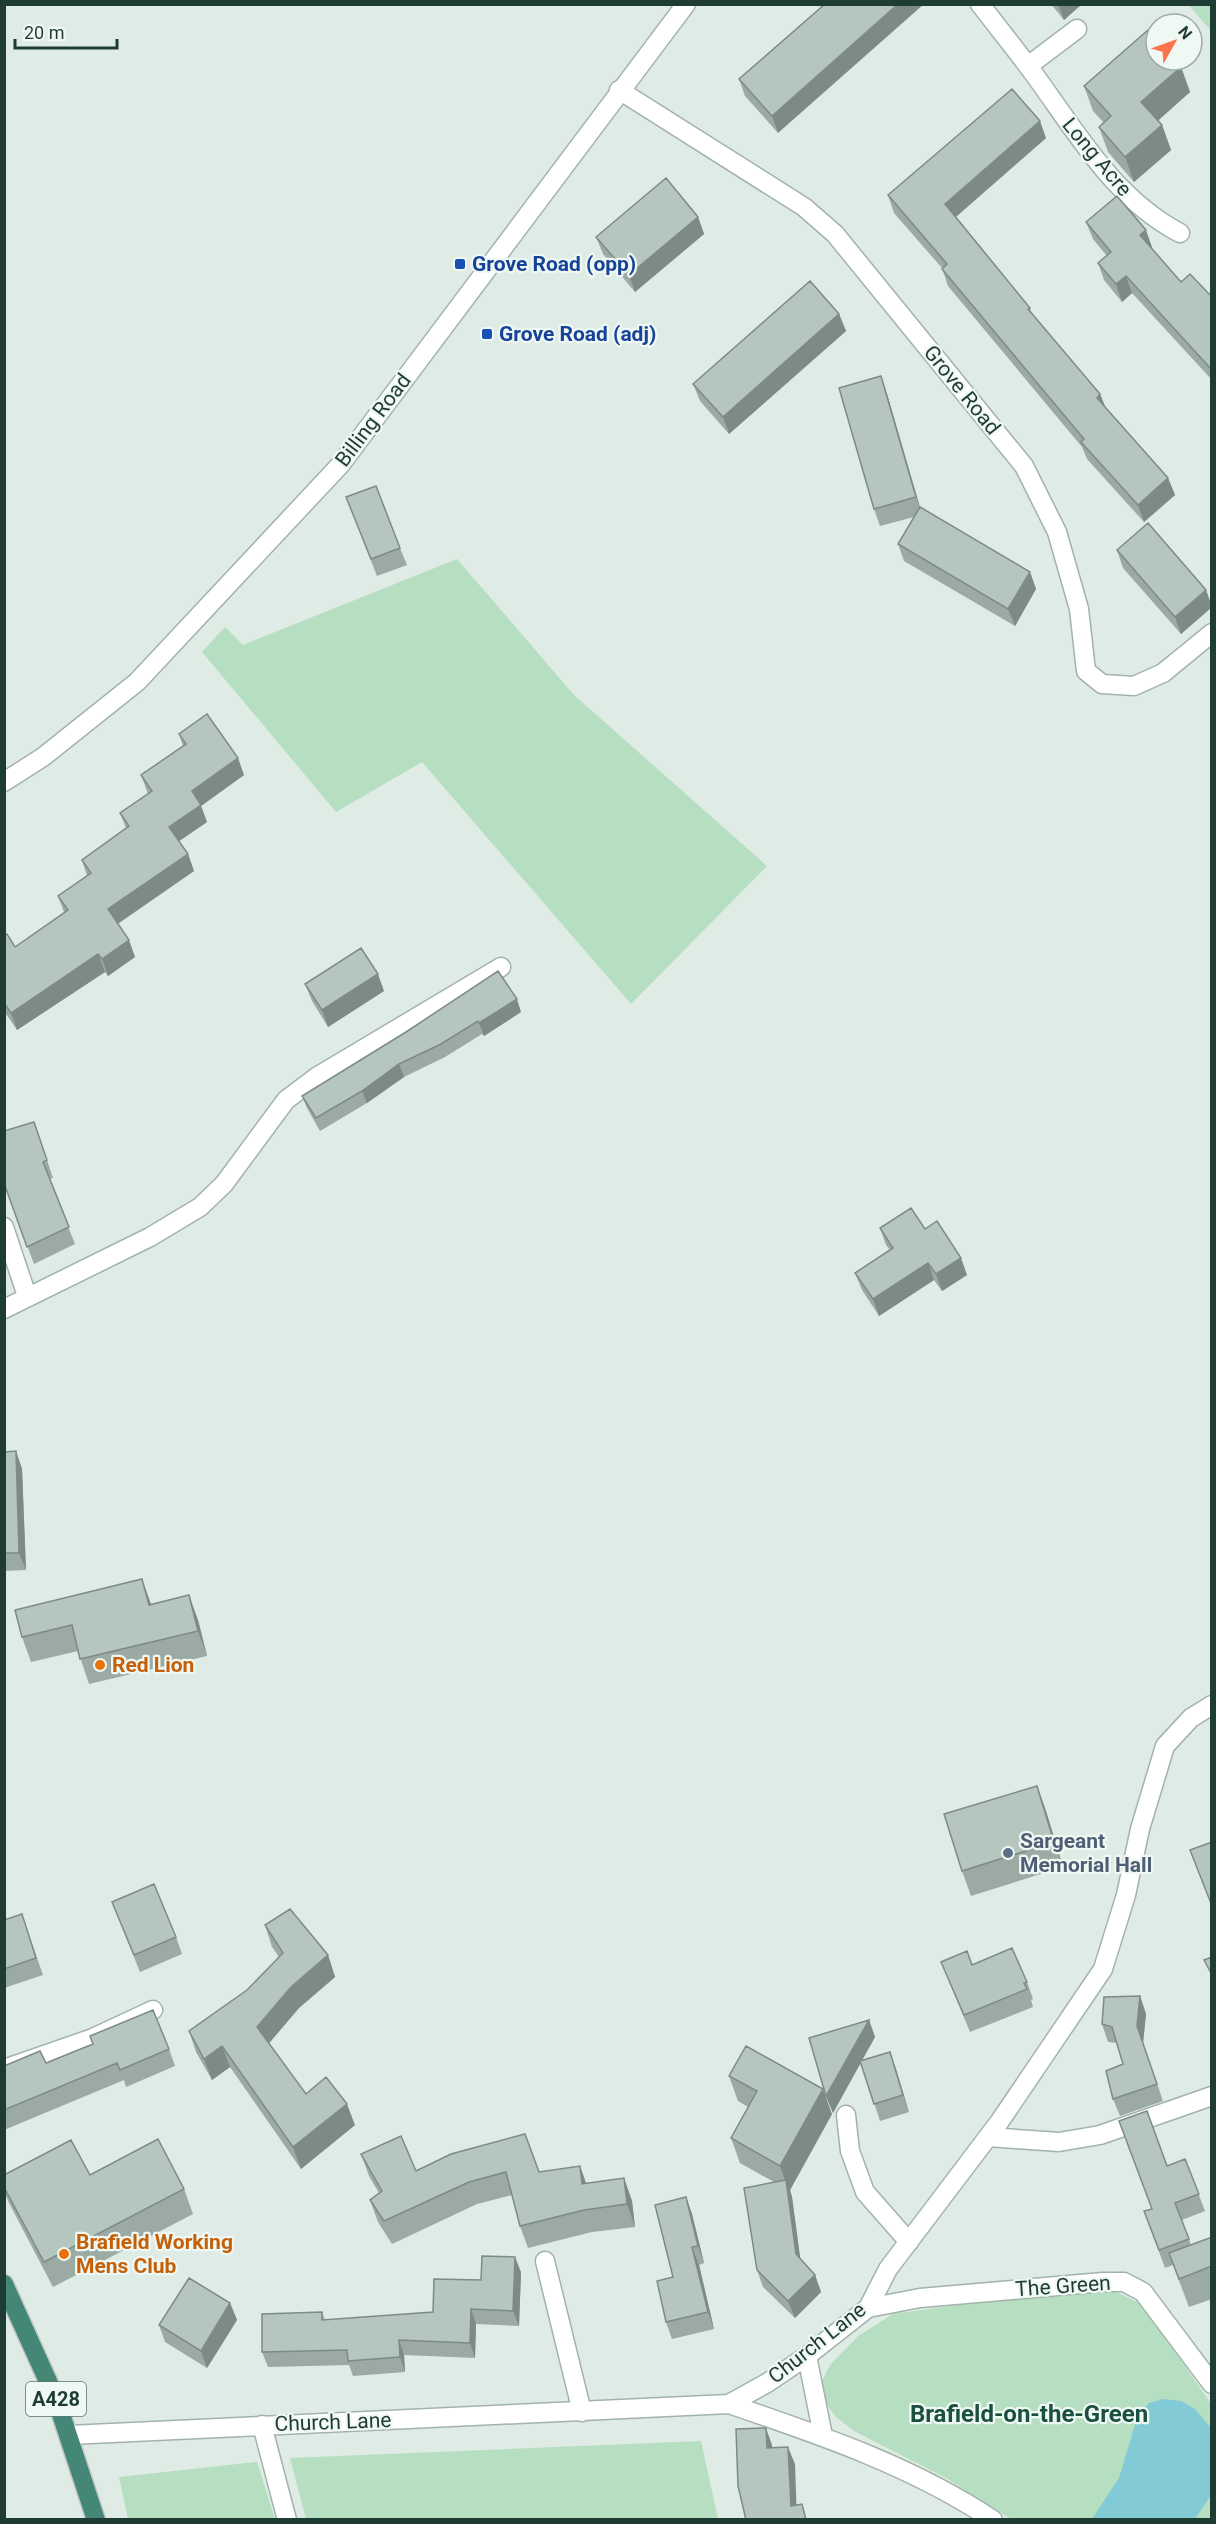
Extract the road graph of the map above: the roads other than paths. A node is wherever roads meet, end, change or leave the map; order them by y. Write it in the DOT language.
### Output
graph roads {
  1 [pos="686,4"];
  2 [pos="980,4"];
  3 [pos="1077,29"];
  4 [pos="1028,66"];
  5 [pos="619,90"];
  6 [pos="1180,233"];
  7 [pos="1212,633"];
  8 [pos="4,782"];
  9 [pos="501,968"];
  10 [pos="4,1227"];
  11 [pos="27,1296"];
  12 [pos="4,1309"];
  13 [pos="1212,1705"];
  14 [pos="153,2010"];
  15 [pos="4,2069"];
  16 [pos="1212,2096"];
  17 [pos="846,2115"];
  18 [pos="988,2137"];
  19 [pos="909,2242"];
  20 [pos="545,2261"];
  21 [pos="4,2284"];
  22 [pos="867,2308"];
  23 [pos="807,2356"];
  24 [pos="1212,2384"];
  25 [pos="729,2404"];
  26 [pos="582,2412"];
  27 [pos="262,2425"];
  28 [pos="69,2435"];
  29 [pos="823,2436"];
  30 [pos="96,2520"];
  31 [pos="287,2520"];
  32 [pos="993,2520"];
  1 -- 5 [label="street, Billing Road"];
  2 -- 4 [label="street, Long Acre"];
  3 -- 4 [label="street"];
  4 -- 6 [label="street, Long Acre"];
  5 -- 7 [label="street, Grove Road"];
  5 -- 8 [label="street, Billing Road"];
  9 -- 11 [label="street"];
  10 -- 11 [label="street"];
  11 -- 12 [label="street"];
  13 -- 18 [label="street, Church Lane"];
  14 -- 15 [label="street"];
  16 -- 18 [label="street"];
  17 -- 19 [label="street"];
  18 -- 19 [label="street, Church Lane"];
  19 -- 22 [label="street, Church Lane"];
  20 -- 26 [label="street"];
  21 -- 28 [label="highway, A428"];
  22 -- 23 [label="street, Church Lane"];
  22 -- 24 [label="street, The Green"];
  23 -- 25 [label="street, Church Lane"];
  23 -- 29 [label="street"];
  25 -- 26 [label="street, Church Lane"];
  25 -- 29 [label="street"];
  26 -- 27 [label="street, Church Lane"];
  27 -- 28 [label="street, Church Lane"];
  27 -- 31 [label="street"];
  28 -- 30 [label="highway, A428"];
  29 -- 32 [label="street"];
}
